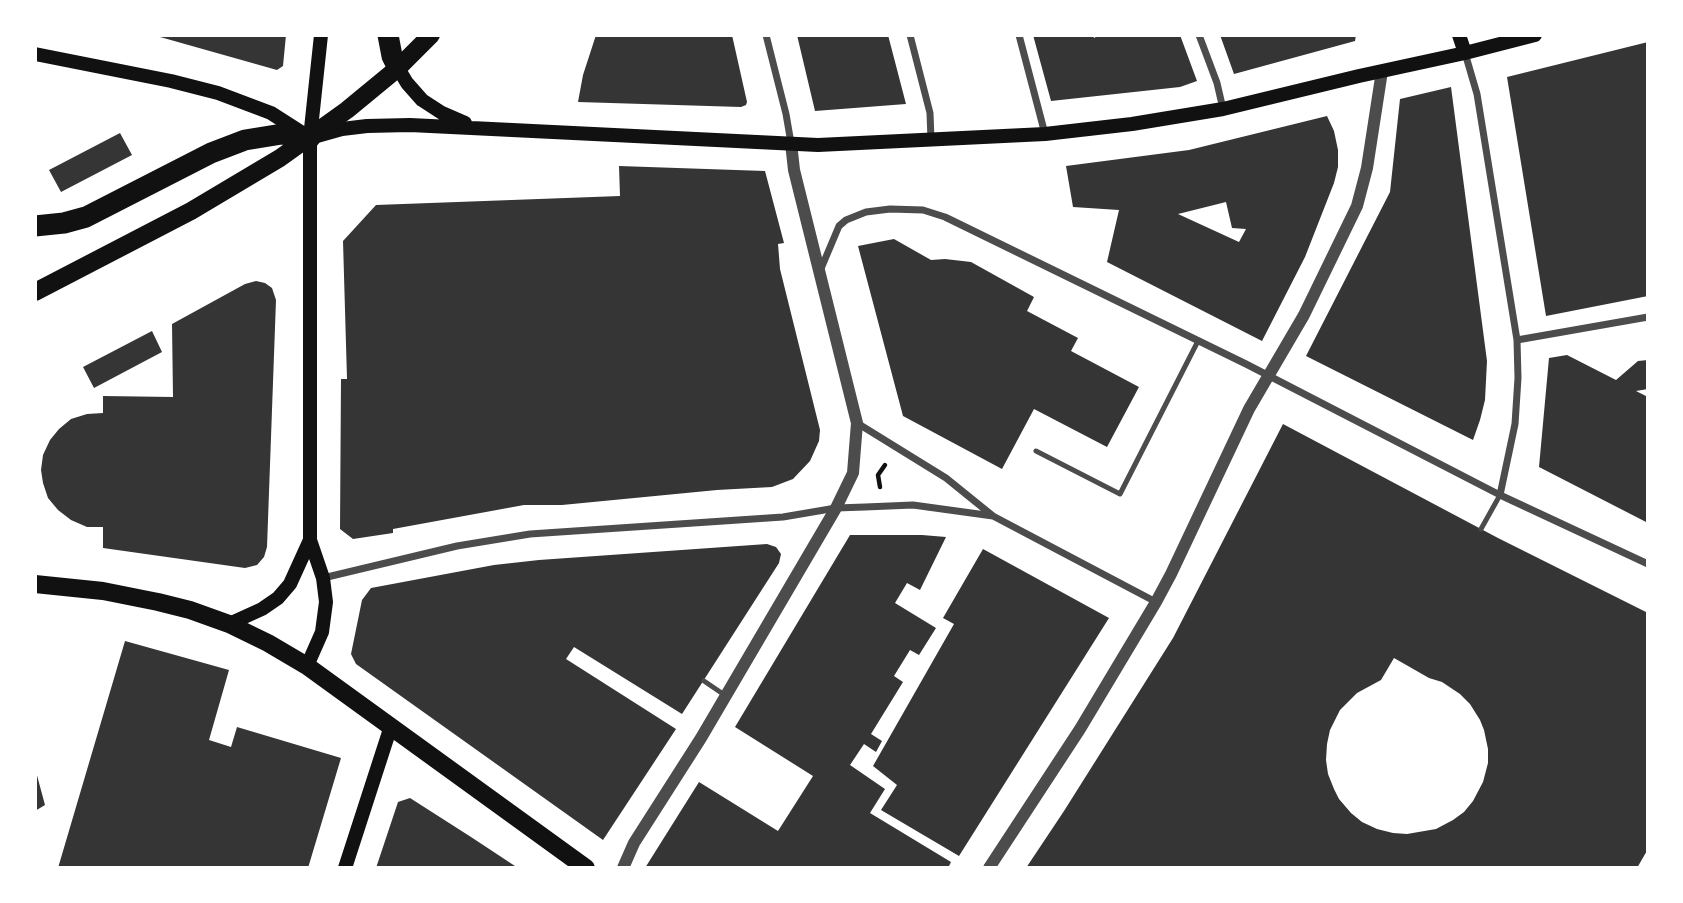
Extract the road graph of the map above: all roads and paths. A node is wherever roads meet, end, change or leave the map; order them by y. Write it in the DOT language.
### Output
graph roads {
  1 [pos="321,35"];
  2 [pos="388,35"];
  3 [pos="431,35"];
  4 [pos="766,35"];
  5 [pos="910,35"];
  6 [pos="1019,35"];
  7 [pos="1199,35"];
  8 [pos="1459,35"];
  9 [pos="1535,35"];
  10 [pos="1465,53"];
  11 [pos="35,54"];
  12 [pos="398,68"];
  13 [pos="1382,71"];
  14 [pos="1223,109"];
  15 [pos="483,127"];
  16 [pos="1045,134"];
  17 [pos="310,138"];
  18 [pos="931,140"];
  19 [pos="791,144"];
  20 [pos="35,226"];
  21 [pos="819,272"];
  22 [pos="35,292"];
  23 [pos="1648,317"];
  24 [pos="1517,340"];
  25 [pos="1198,341"];
  26 [pos="1267,377"];
  27 [pos="857,423"];
  28 [pos="1035,452"];
  29 [pos="885,465"];
  30 [pos="880,487"];
  31 [pos="1500,495"];
  32 [pos="836,508"];
  33 [pos="993,516"];
  34 [pos="1481,529"];
  35 [pos="310,540"];
  36 [pos="1648,564"];
  37 [pos="323,578"];
  38 [pos="35,584"];
  39 [pos="1156,601"];
  40 [pos="229,624"];
  41 [pos="307,666"];
  42 [pos="704,681"];
  43 [pos="726,696"];
  44 [pos="391,726"];
  45 [pos="345,868"];
  46 [pos="586,868"];
  47 [pos="623,868"];
  48 [pos="989,868"];
  1 -- 17 [label="main road"];
  2 -- 12 [label="highway"];
  3 -- 12 [label="main road"];
  4 -- 19 [label="street"];
  5 -- 18 [label="street"];
  6 -- 16 [label="street"];
  7 -- 14 [label="street"];
  8 -- 10 [label="main road"];
  9 -- 10 [label="main road"];
  10 -- 13 [label="main road"];
  10 -- 24 [label="street"];
  11 -- 17 [label="main road"];
  12 -- 15 [label="main road"];
  12 -- 17 [label="main road"];
  13 -- 14 [label="main road"];
  13 -- 26 [label="street"];
  14 -- 16 [label="main road"];
  15 -- 17 [label="main road"];
  15 -- 19 [label="main road"];
  16 -- 18 [label="main road"];
  17 -- 20 [label="highway"];
  17 -- 22 [label="main road"];
  17 -- 35 [label="main road"];
  18 -- 19 [label="main road"];
  19 -- 21 [label="street"];
  21 -- 25 [label="street"];
  21 -- 27 [label="street"];
  23 -- 24 [label="street"];
  24 -- 31 [label="street"];
  25 -- 26 [label="street"];
  25 -- 28 [label="lane"];
  26 -- 31 [label="street"];
  26 -- 39 [label="street"];
  27 -- 32 [label="street"];
  27 -- 33 [label="street"];
  29 -- 30 [label="path"];
  31 -- 34 [label="lane"];
  31 -- 36 [label="street"];
  32 -- 33 [label="street"];
  32 -- 37 [label="street"];
  32 -- 43 [label="street"];
  33 -- 39 [label="street"];
  35 -- 37 [label="main road"];
  35 -- 40 [label="main road"];
  37 -- 41 [label="main road"];
  38 -- 40 [label="main road"];
  39 -- 48 [label="street"];
  40 -- 41 [label="main road"];
  41 -- 44 [label="main road"];
  42 -- 43 [label="lane"];
  43 -- 47 [label="street"];
  44 -- 45 [label="main road"];
  44 -- 46 [label="main road"];
}
